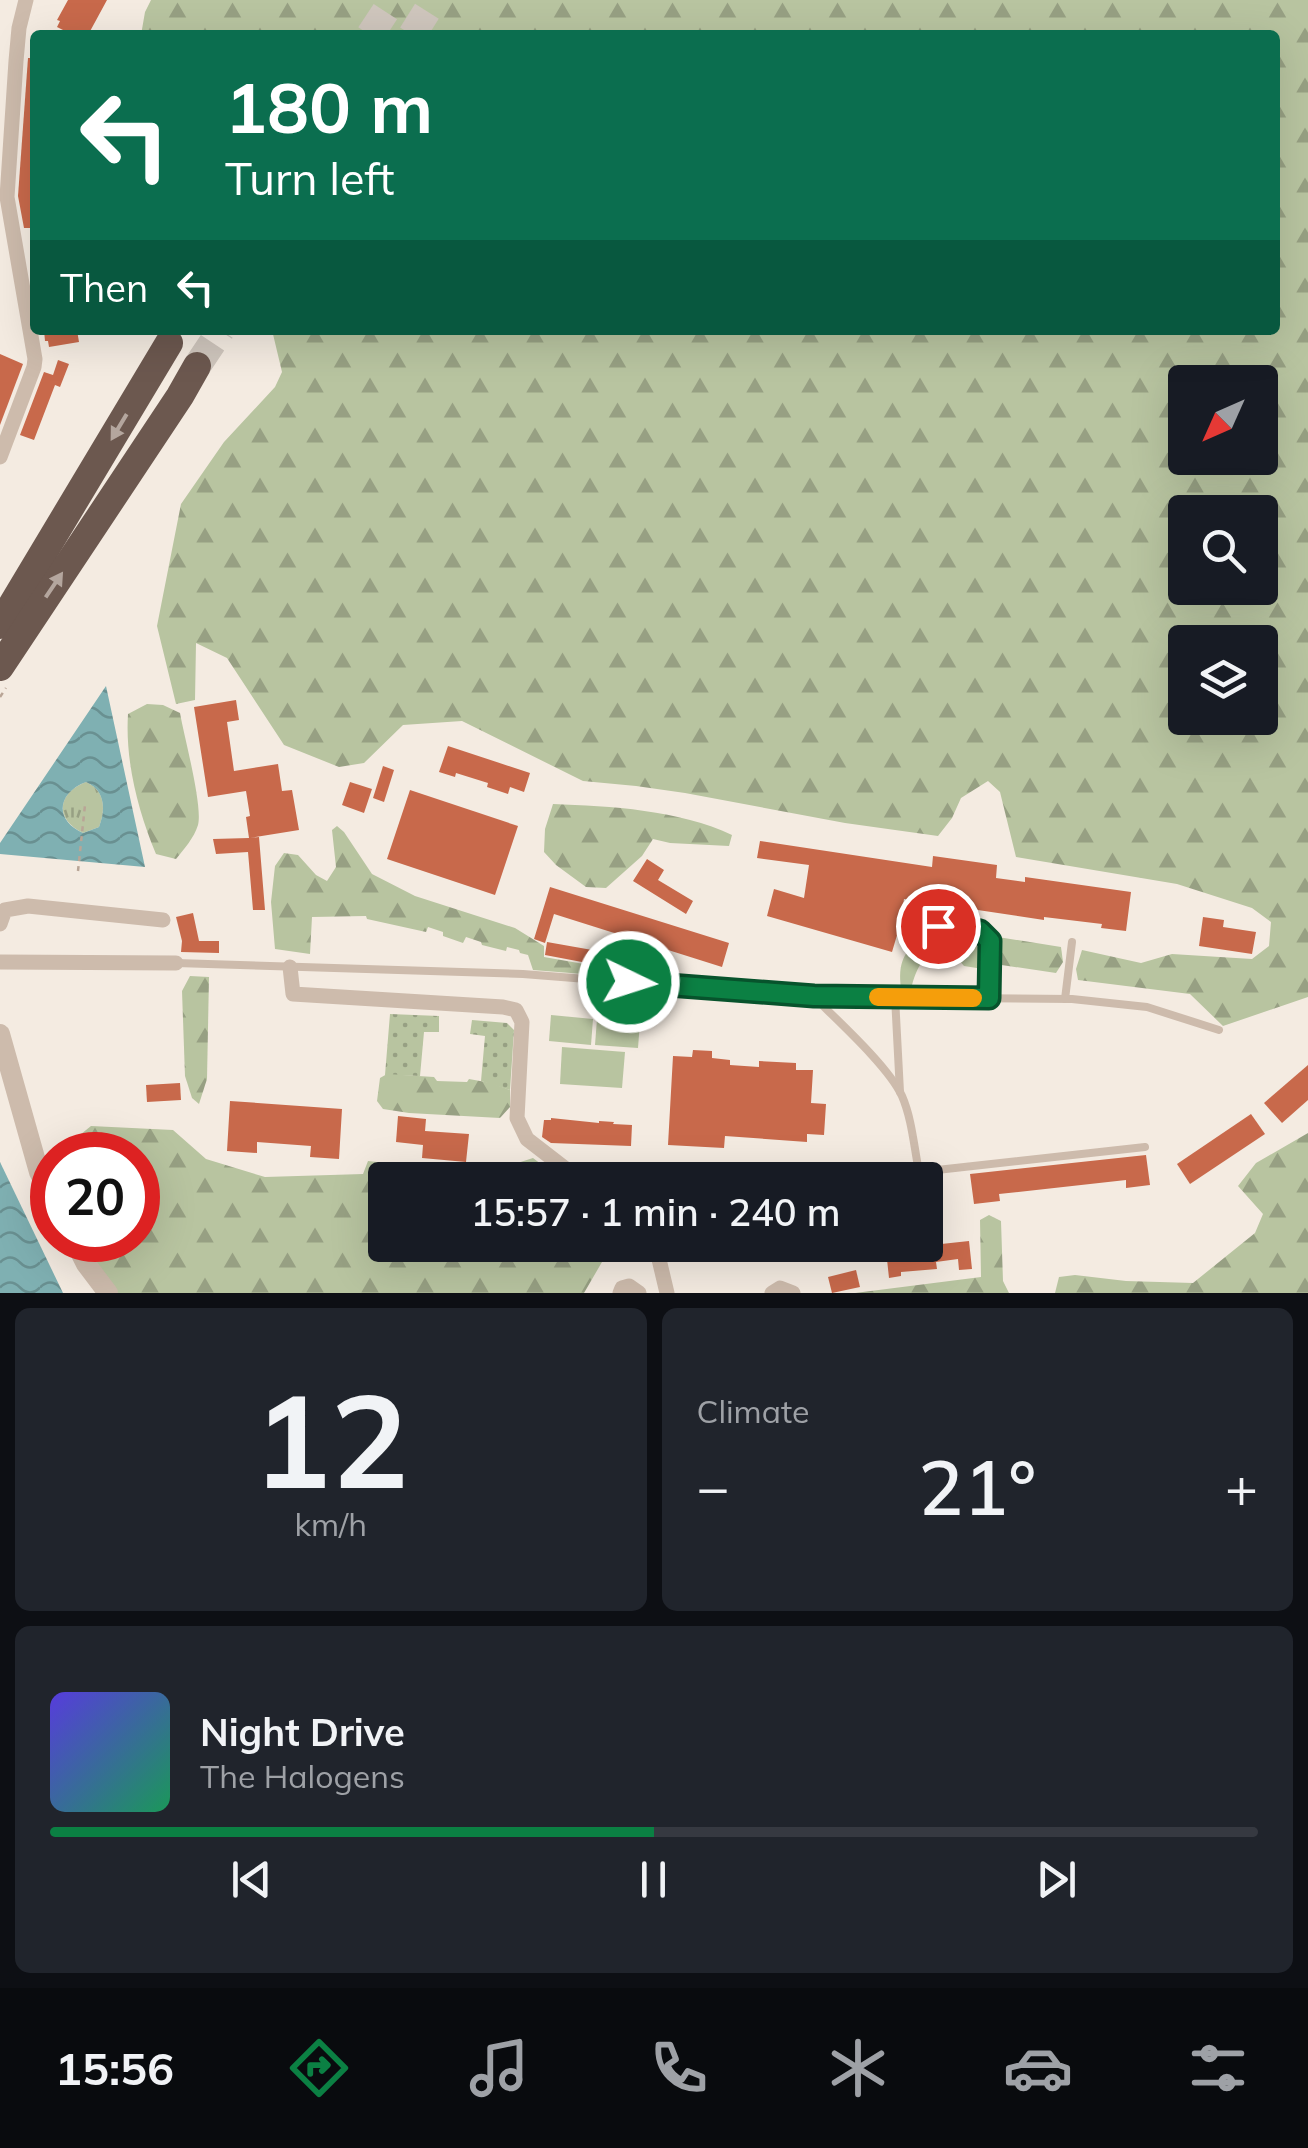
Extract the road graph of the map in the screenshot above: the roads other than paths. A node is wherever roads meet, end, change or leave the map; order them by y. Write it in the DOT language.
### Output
graph roads {
  1 [pos="26,0"];
  2 [pos="169,343"];
  3 [pos="197,366"];
  4 [pos="0,457"];
  5 [pos="0,625"];
  6 [pos="0,666"];
  7 [pos="163,920"];
  8 [pos="0,924"];
  9 [pos="938,926"];
  10 [pos="1072,942"];
  11 [pos="0,959"];
  12 [pos="176,963"];
  13 [pos="290,967"];
  14 [pos="814,996"];
  15 [pos="895,997"];
  16 [pos="989,998"];
  17 [pos="1065,999"];
  18 [pos="1219,1030"];
  19 [pos="0,1034"];
  20 [pos="900,1092"];
  21 [pos="30,1140"];
  22 [pos="1145,1147"];
  23 [pos="556,1162"];
  24 [pos="85,1262"];
  25 [pos="660,1262"];
  26 [pos="108,1293"];
  27 [pos="620,1293"];
  28 [pos="639,1293"];
  29 [pos="667,1293"];
  30 [pos="772,1293"];
  31 [pos="793,1293"];
  1 -- 4 [label="street"];
  2 -- 5 [label="highway, one-way"];
  6 -- 3 [label="highway, one-way"];
  7 -- 8 [label="street"];
  9 -- 16 [label="lane"];
  10 -- 17 [label="lane"];
  11 -- 12 [label="street"];
  12 -- 13 [label="lane"];
  13 -- 14 [label="lane"];
  13 -- 23 [label="street"];
  14 -- 15 [label="lane"];
  14 -- 20 [label="lane"];
  15 -- 16 [label="lane"];
  15 -- 20 [label="lane"];
  16 -- 17 [label="lane"];
  17 -- 18 [label="lane"];
  19 -- 21 [label="street"];
  20 -- 22 [label="lane"];
  24 -- 26 [label="street"];
  25 -- 29 [label="street"];
  27 -- 28 [label="street"];
  30 -- 31 [label="street"];
}
